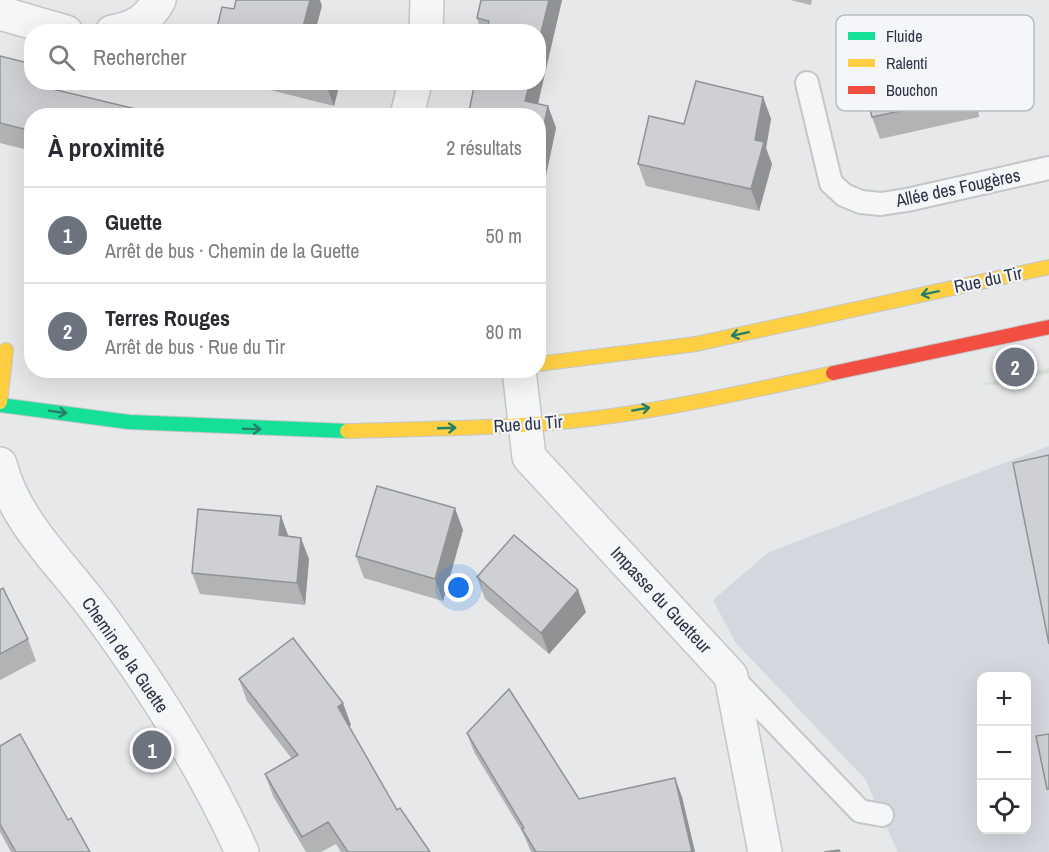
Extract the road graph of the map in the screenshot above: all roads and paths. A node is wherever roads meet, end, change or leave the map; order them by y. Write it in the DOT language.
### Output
graph roads {
  1 [pos="159,0"];
  2 [pos="427,0"];
  3 [pos="0,13"];
  4 [pos="38,24"];
  5 [pos="136,24"];
  6 [pos="426,24"];
  7 [pos="807,83"];
  8 [pos="413,90"];
  9 [pos="409,108"];
  10 [pos="1049,168"];
  11 [pos="1049,267"];
  12 [pos="1049,327"];
  13 [pos="3,349"];
  14 [pos="23,352"];
  15 [pos="546,363"];
  16 [pos="520,378"];
  17 [pos="0,403"];
  18 [pos="525,425"];
  19 [pos="0,464"];
  20 [pos="731,676"];
  21 [pos="882,815"];
  22 [pos="242,852"];
  23 [pos="765,852"];
  1 -- 5 [label="street"];
  2 -- 6 [label="street"];
  3 -- 4 [label="street"];
  7 -- 10 [label="lane, Allée des Fougères"];
  8 -- 9 [label="street"];
  11 -- 15 [label="main road, Rue du Tir, one-way"];
  18 -- 12 [label="main road, Rue du Tir, one-way"];
  13 -- 14 [label="main road"];
  13 -- 17 [label="main road"];
  16 -- 18 [label="street, Impasse du Guetteur"];
  17 -- 18 [label="main road, Rue du Tir, one-way"];
  18 -- 20 [label="street, Impasse du Guetteur"];
  19 -- 22 [label="street, Chemin de la Guette"];
  20 -- 21 [label="lane"];
  20 -- 23 [label="street"];
}
